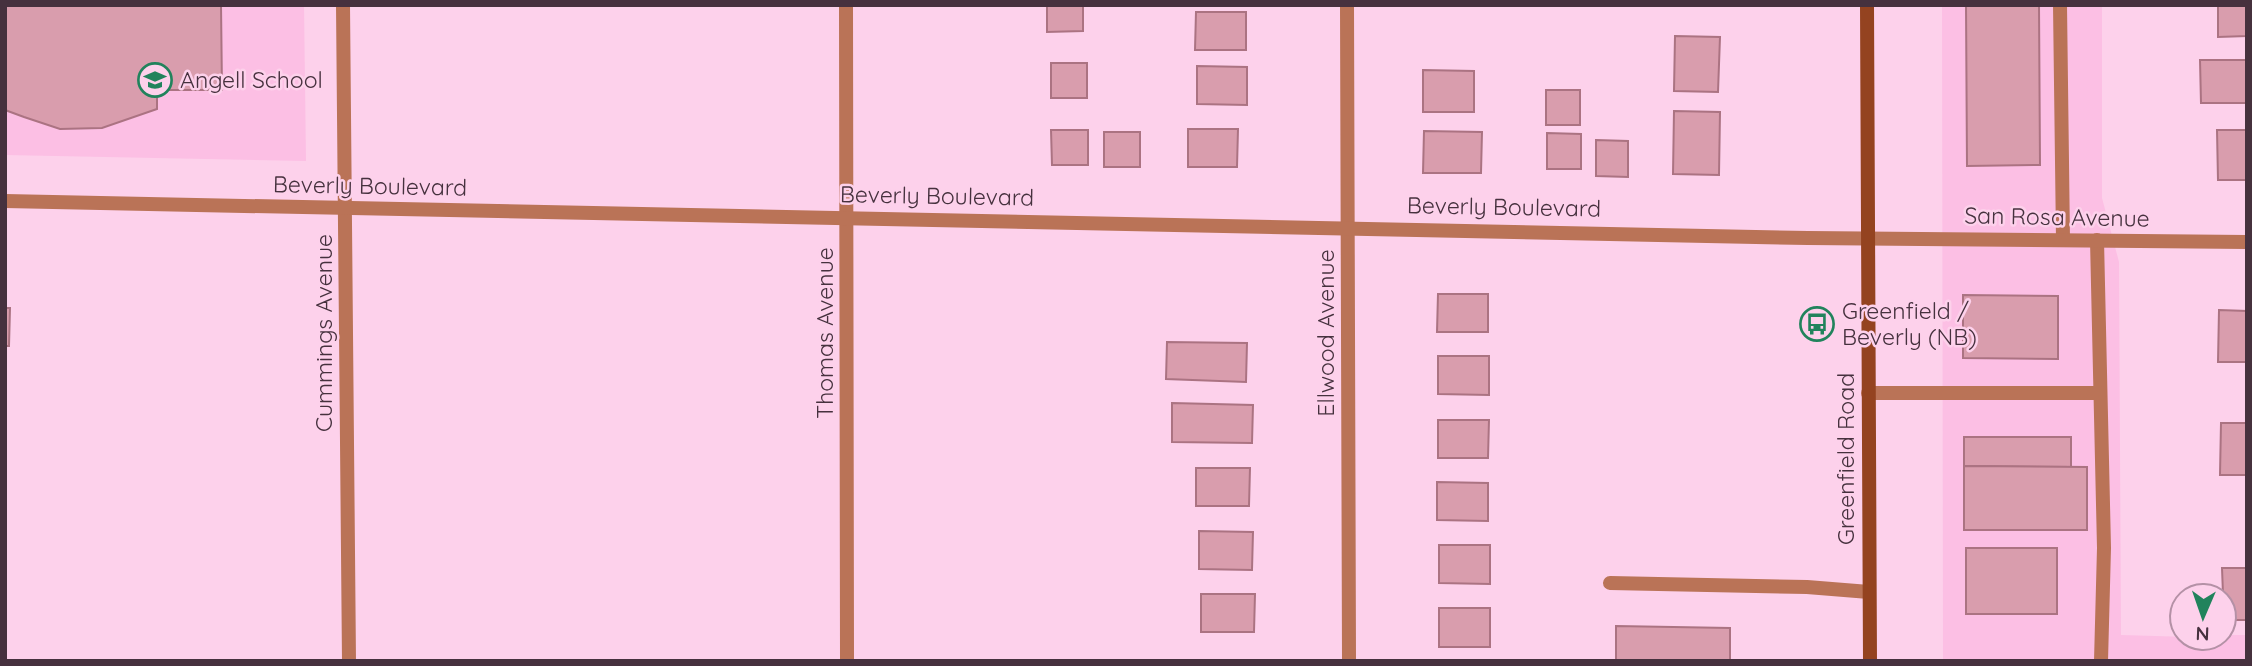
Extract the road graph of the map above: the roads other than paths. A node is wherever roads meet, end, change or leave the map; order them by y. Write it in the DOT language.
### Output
graph roads {
  1 [pos="343,5"];
  2 [pos="846,5"];
  3 [pos="1347,5"];
  4 [pos="1867,5"];
  5 [pos="2060,5"];
  6 [pos="5,201"];
  7 [pos="345,209"];
  8 [pos="848,217"];
  9 [pos="1349,227"];
  10 [pos="1867,237"];
  11 [pos="2063,240"];
  12 [pos="2097,240"];
  13 [pos="2247,242"];
  14 [pos="1868,393"];
  15 [pos="2100,393"];
  16 [pos="1610,583"];
  17 [pos="1869,592"];
  18 [pos="349,661"];
  19 [pos="847,661"];
  20 [pos="1349,661"];
  21 [pos="1870,661"];
  22 [pos="2101,661"];
  1 -- 7 [label="street, Cummings Avenue"];
  2 -- 8 [label="street, Thomas Avenue"];
  3 -- 9 [label="street, Ellwood Avenue"];
  4 -- 10 [label="main road, Greenfield Road"];
  5 -- 11 [label="street"];
  6 -- 7 [label="street, Beverly Boulevard"];
  7 -- 8 [label="street, Beverly Boulevard"];
  7 -- 18 [label="street, Cummings Avenue"];
  8 -- 9 [label="street, Beverly Boulevard"];
  8 -- 19 [label="street, Thomas Avenue"];
  9 -- 10 [label="street, Beverly Boulevard"];
  9 -- 20 [label="street, Ellwood Avenue"];
  10 -- 11 [label="street, San Rosa Avenue"];
  10 -- 14 [label="main road, Greenfield Road"];
  11 -- 12 [label="street, San Rosa Avenue"];
  12 -- 13 [label="street, San Rosa Avenue"];
  12 -- 15 [label="street"];
  14 -- 15 [label="street"];
  14 -- 17 [label="main road, Greenfield Road"];
  15 -- 22 [label="street"];
  16 -- 17 [label="street"];
  17 -- 21 [label="main road, Greenfield Road"];
}
